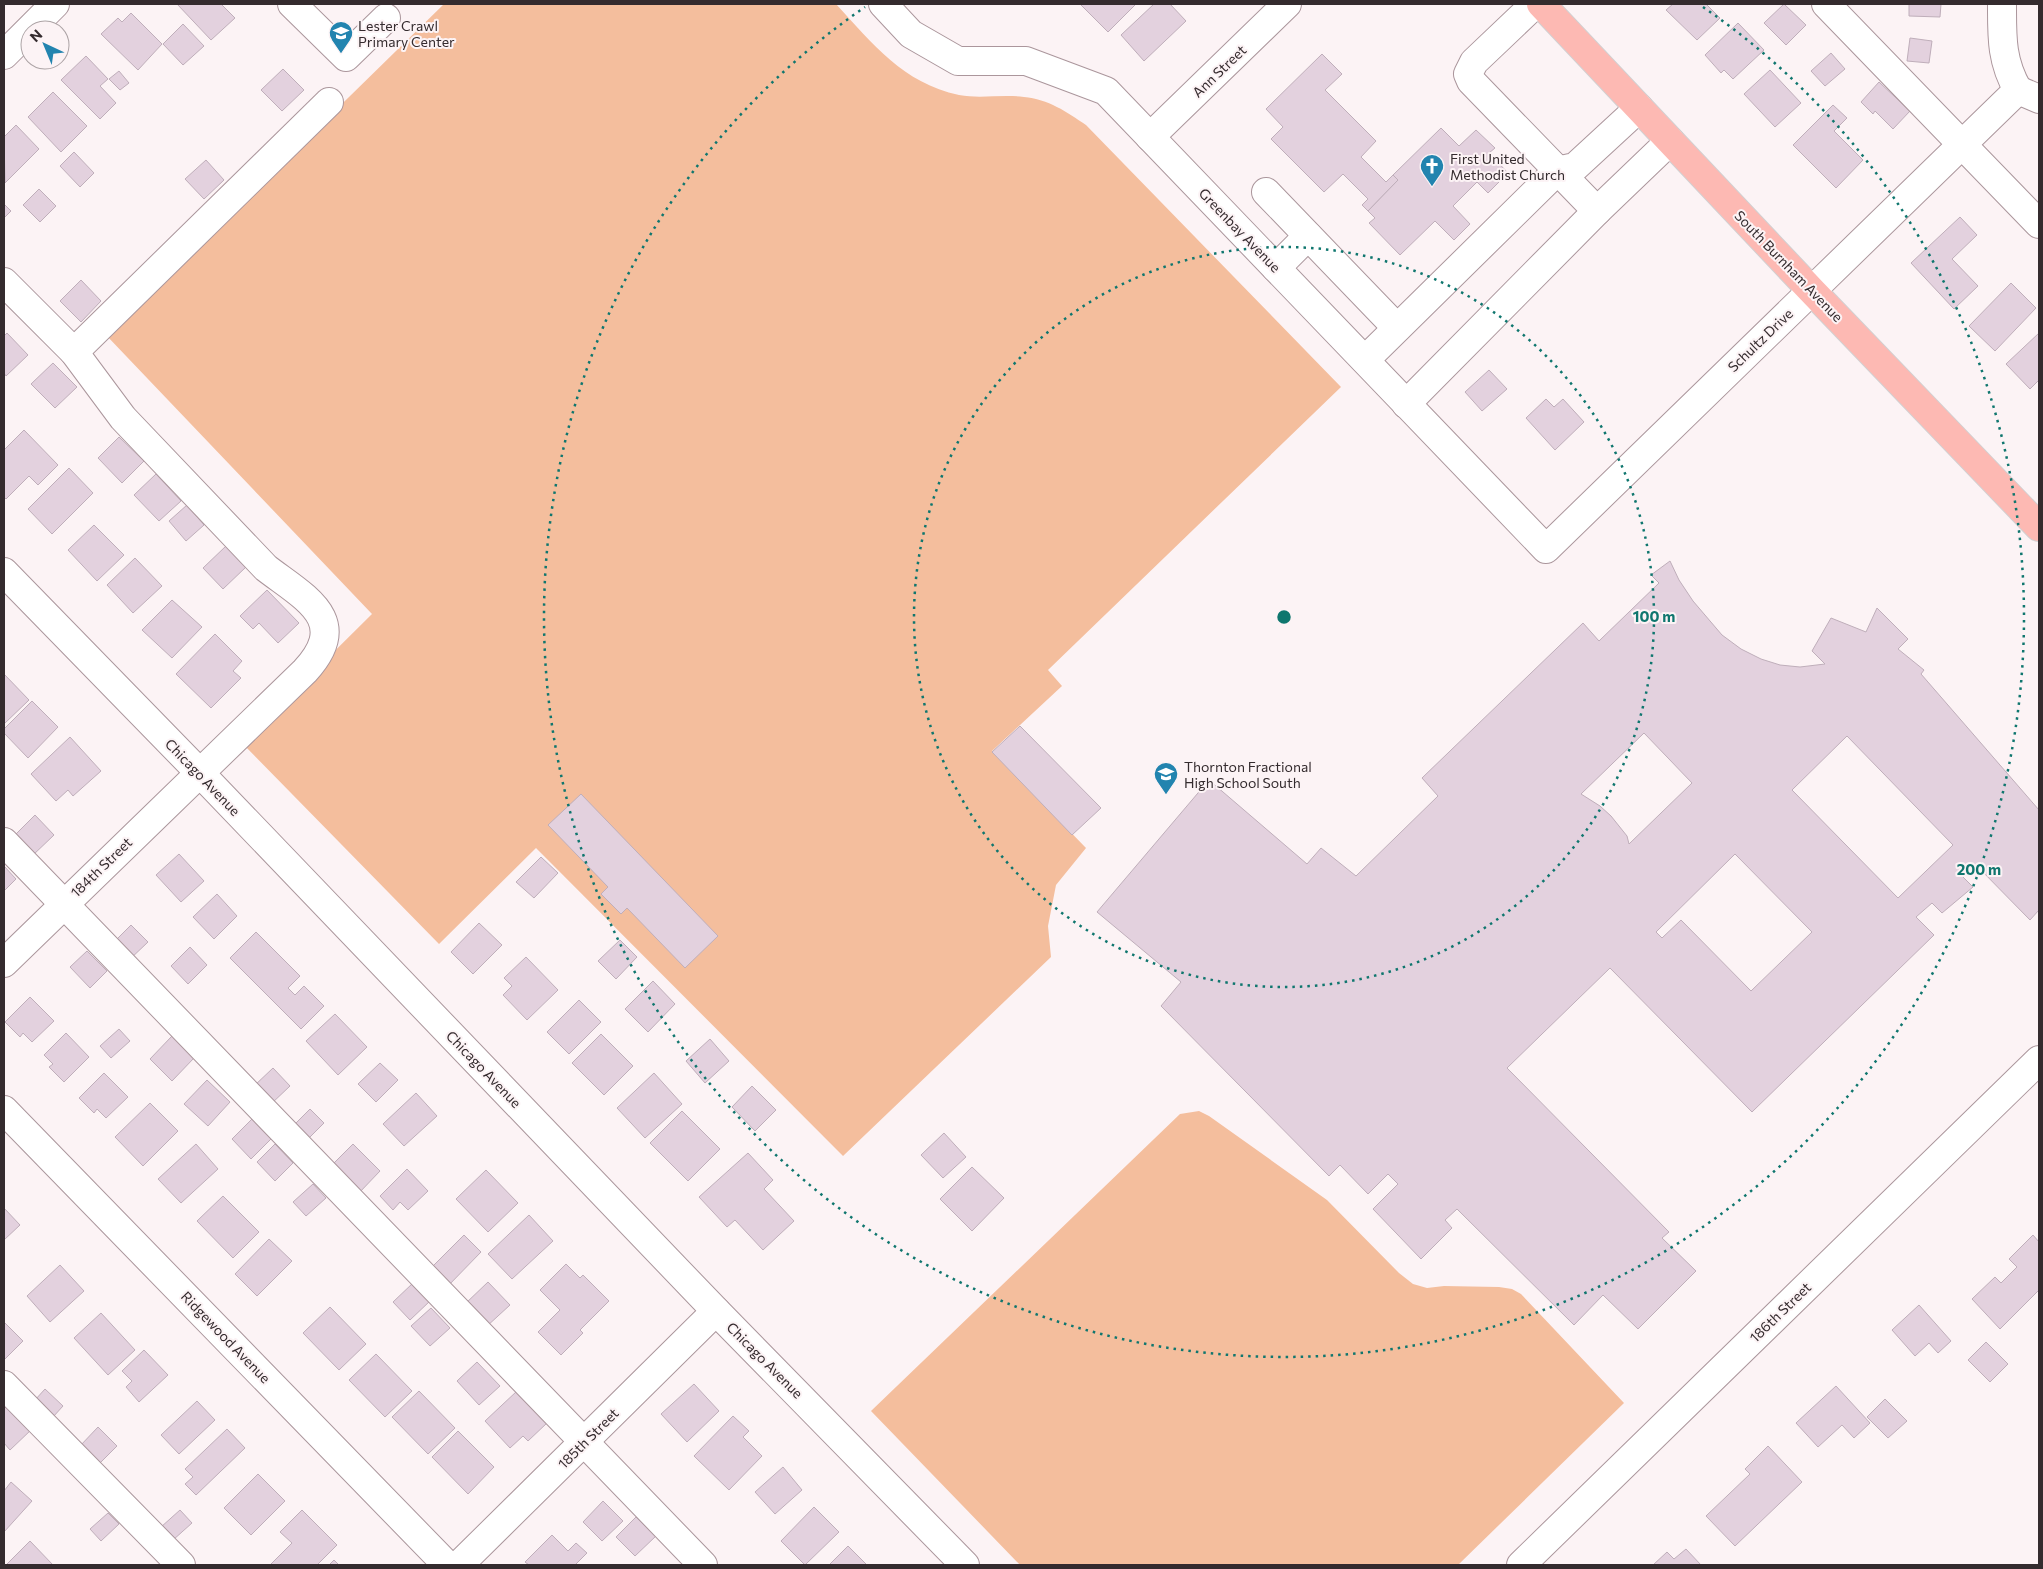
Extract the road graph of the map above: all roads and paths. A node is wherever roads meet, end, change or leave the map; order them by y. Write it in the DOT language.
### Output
graph roads {
  1 [pos="55,4"];
  2 [pos="292,4"];
  3 [pos="883,4"];
  4 [pos="1535,4"];
  5 [pos="1541,4"];
  6 [pos="1826,4"];
  7 [pos="2002,4"];
  8 [pos="1284,5"];
  9 [pos="385,8"];
  10 [pos="4,55"];
  11 [pos="2029,94"];
  12 [pos="329,102"];
  13 [pos="1639,108"];
  14 [pos="1150,137"];
  15 [pos="1670,141"];
  16 [pos="1962,144"];
  17 [pos="1557,171"];
  18 [pos="1266,192"];
  19 [pos="1597,211"];
  20 [pos="2039,224"];
  21 [pos="1308,236"];
  22 [pos="1276,268"];
  23 [pos="4,282"];
  24 [pos="1812,290"];
  25 [pos="1397,328"];
  26 [pos="74,352"];
  27 [pos="1364,360"];
  28 [pos="1406,404"];
  29 [pos="2039,527"];
  30 [pos="1546,549"];
  31 [pos="4,572"];
  32 [pos="199,772"];
  33 [pos="4,842"];
  34 [pos="64,904"];
  35 [pos="4,963"];
  36 [pos="2039,1060"];
  37 [pos="4,1110"];
  38 [pos="716,1311"];
  39 [pos="4,1384"];
  40 [pos="584,1441"];
  41 [pos="181,1565"];
  42 [pos="447,1565"];
  43 [pos="459,1565"];
  44 [pos="703,1565"];
  45 [pos="965,1565"];
  46 [pos="1521,1565"];
  1 -- 10 [label="street"];
  2 -- 9 [label="street"];
  3 -- 14 [label="street, Greenbay Avenue"];
  4 -- 17 [label="street"];
  5 -- 13 [label="main road, South Burnham Avenue"];
  6 -- 16 [label="street"];
  7 -- 11 [label="street"];
  8 -- 14 [label="street, Ann Street"];
  11 -- 16 [label="street, Schultz Drive"];
  12 -- 26 [label="street"];
  13 -- 15 [label="main road, South Burnham Avenue"];
  13 -- 17 [label="street"];
  14 -- 22 [label="street, Greenbay Avenue"];
  15 -- 19 [label="street"];
  15 -- 24 [label="main road, South Burnham Avenue"];
  16 -- 20 [label="street"];
  16 -- 24 [label="street, Schultz Drive"];
  17 -- 19 [label="street"];
  17 -- 25 [label="street"];
  18 -- 21 [label="street"];
  19 -- 28 [label="street"];
  21 -- 22 [label="street"];
  21 -- 25 [label="street"];
  22 -- 27 [label="street, Greenbay Avenue"];
  23 -- 26 [label="street, 184th Street"];
  24 -- 29 [label="main road, South Burnham Avenue"];
  24 -- 30 [label="street, Schultz Drive"];
  25 -- 27 [label="street"];
  26 -- 32 [label="street, 184th Street"];
  27 -- 28 [label="street, Greenbay Avenue"];
  28 -- 30 [label="street, Greenbay Avenue"];
  31 -- 32 [label="street, Chicago Avenue"];
  32 -- 34 [label="street, 184th Street"];
  32 -- 38 [label="street, Chicago Avenue"];
  33 -- 34 [label="street"];
  34 -- 35 [label="street, 184th Street"];
  34 -- 40 [label="street"];
  36 -- 46 [label="street, 186th Street"];
  37 -- 42 [label="street, Ridgewood Avenue"];
  38 -- 40 [label="street, 185th Street"];
  38 -- 45 [label="street, Chicago Avenue"];
  39 -- 41 [label="street"];
  40 -- 43 [label="street, 185th Street"];
  40 -- 44 [label="street"];
}
